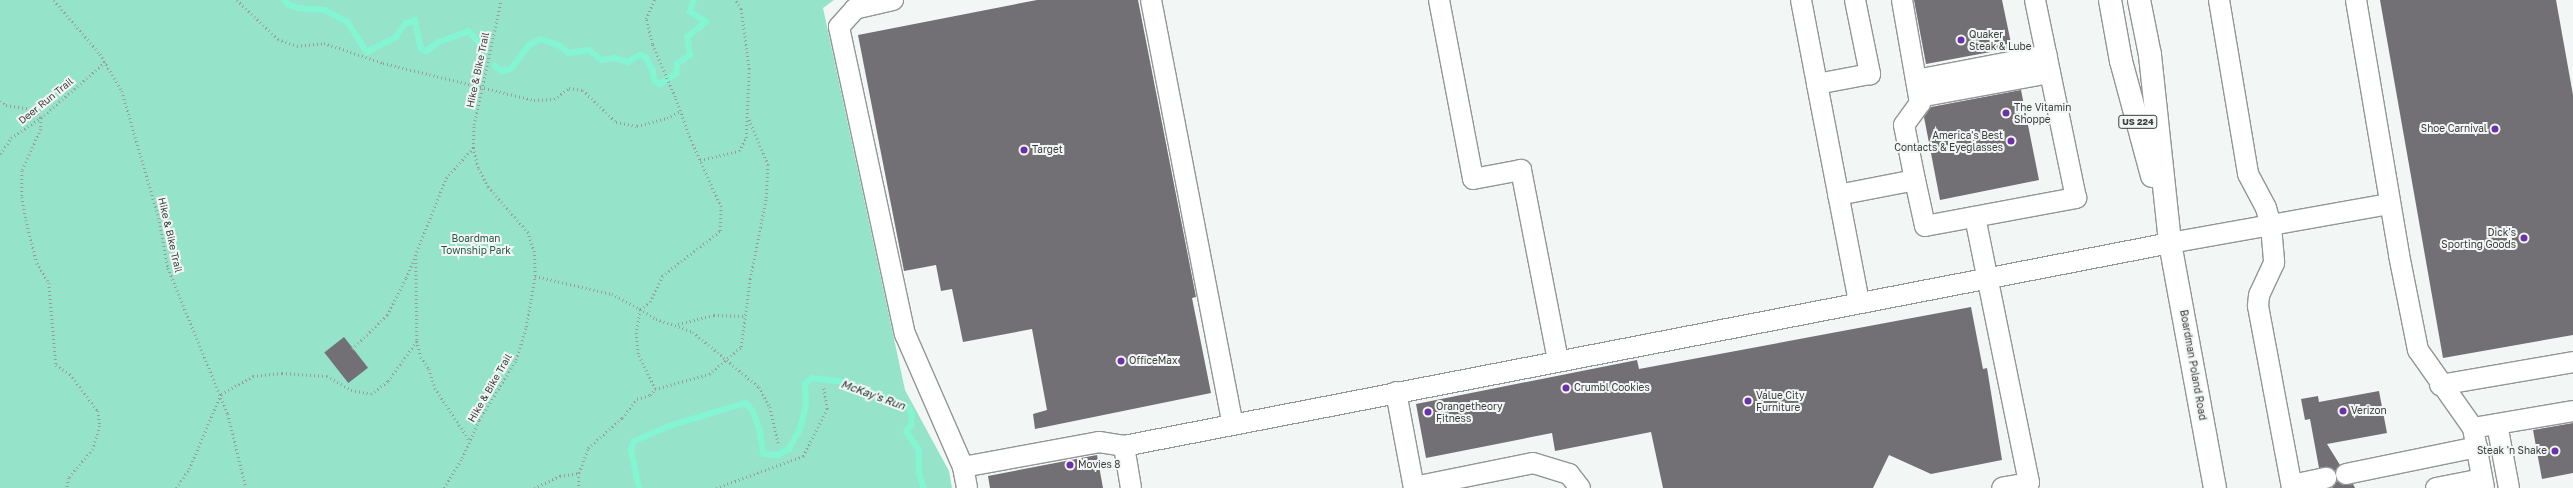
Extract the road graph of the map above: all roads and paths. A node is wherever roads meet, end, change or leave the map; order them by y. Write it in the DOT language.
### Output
graph roads {
  1 [pos="54,0"];
  2 [pos="237,0"];
  3 [pos="500,0"];
  4 [pos="654,0"];
  5 [pos="735,0"];
  6 [pos="893,0"];
  7 [pos="1150,0"];
  8 [pos="1439,0"];
  9 [pos="1801,0"];
  10 [pos="1855,0"];
  11 [pos="1902,0"];
  12 [pos="2035,0"];
  13 [pos="2110,0"];
  14 [pos="2139,0"];
  15 [pos="2219,0"];
  16 [pos="2356,0"];
  17 [pos="106,62"];
  18 [pos="2049,64"];
  19 [pos="1817,84"];
  20 [pos="483,86"];
  21 [pos="1918,89"];
  22 [pos="0,101"];
  23 [pos="680,111"];
  24 [pos="41,118"];
  25 [pos="748,118"];
  26 [pos="473,148"];
  27 [pos="0,154"];
  28 [pos="700,160"];
  29 [pos="1914,180"];
  30 [pos="1838,195"];
  31 [pos="2390,204"];
  32 [pos="1975,217"];
  33 [pos="2271,226"];
  34 [pos="2170,243"];
  35 [pos="416,253"];
  36 [pos="535,276"];
  37 [pos="1987,278"];
  38 [pos="1859,303"];
  39 [pos="640,309"];
  40 [pos="745,316"];
  41 [pos="677,324"];
  42 [pos="417,341"];
  43 [pos="352,348"];
  44 [pos="727,358"];
  45 [pos="1558,361"];
  46 [pos="2573,362"];
  47 [pos="2440,385"];
  48 [pos="823,386"];
  49 [pos="655,389"];
  50 [pos="1396,392"];
  51 [pos="221,394"];
  52 [pos="2573,412"];
  53 [pos="2573,419"];
  54 [pos="1233,424"];
  55 [pos="2473,428"];
  56 [pos="2498,429"];
  57 [pos="470,441"];
  58 [pos="779,445"];
  59 [pos="1124,446"];
  60 [pos="2477,447"];
  61 [pos="963,467"];
  62 [pos="579,473"];
  63 [pos="2346,474"];
  64 [pos="2326,478"];
  65 [pos="2483,484"];
  66 [pos="579,487"];
  67 [pos="2292,487"];
  68 [pos="67,488"];
  69 [pos="176,488"];
  70 [pos="246,488"];
  71 [pos="444,488"];
  72 [pos="534,488"];
  73 [pos="716,488"];
  74 [pos="967,488"];
  75 [pos="1131,488"];
  76 [pos="1414,488"];
  77 [pos="1580,488"];
  78 [pos="2002,488"];
  79 [pos="2215,488"];
  80 [pos="2436,488"];
  81 [pos="2509,488"];
  1 -- 17 [label="path, Hike & Bike Trail"];
  2 -- 20 [label="path"];
  3 -- 20 [label="path, Hike & Bike Trail"];
  4 -- 23 [label="path"];
  5 -- 25 [label="path"];
  6 -- 61 [label="lane"];
  7 -- 54 [label="lane"];
  8 -- 45 [label="lane"];
  9 -- 19 [label="lane"];
  10 -- 19 [label="lane"];
  11 -- 21 [label="lane"];
  12 -- 18 [label="lane"];
  13 -- 34 [label="main road, Boardman Poland Road / US 224"];
  14 -- 34 [label="main road, Boardman Poland Road / US 224"];
  15 -- 33 [label="lane"];
  16 -- 31 [label="lane"];
  17 -- 24 [label="path, Deer Run Trail"];
  17 -- 51 [label="path, Hike & Bike Trail"];
  18 -- 21 [label="lane"];
  18 -- 32 [label="lane"];
  19 -- 30 [label="lane"];
  20 -- 23 [label="path"];
  20 -- 26 [label="path, Hike & Bike Trail"];
  21 -- 29 [label="lane"];
  22 -- 24 [label="path"];
  23 -- 28 [label="path"];
  24 -- 27 [label="path, Deer Run Trail"];
  24 -- 68 [label="path"];
  25 -- 28 [label="path"];
  25 -- 40 [label="path"];
  26 -- 35 [label="path"];
  26 -- 36 [label="path, Hike & Bike Trail"];
  28 -- 39 [label="path"];
  29 -- 30 [label="lane"];
  29 -- 32 [label="lane"];
  30 -- 38 [label="lane"];
  31 -- 33 [label="lane"];
  31 -- 47 [label="lane"];
  32 -- 37 [label="lane"];
  33 -- 34 [label="lane"];
  33 -- 67 [label="lane"];
  34 -- 37 [label="lane"];
  34 -- 79 [label="main road, Boardman Poland Road / US 224"];
  35 -- 42 [label="path"];
  35 -- 43 [label="path"];
  36 -- 39 [label="path"];
  36 -- 57 [label="path, Hike & Bike Trail"];
  37 -- 38 [label="lane"];
  37 -- 78 [label="lane"];
  38 -- 45 [label="lane"];
  39 -- 41 [label="path"];
  39 -- 49 [label="path"];
  40 -- 41 [label="path"];
  40 -- 44 [label="path"];
  41 -- 44 [label="path"];
  42 -- 51 [label="path"];
  42 -- 57 [label="path"];
  44 -- 49 [label="path"];
  44 -- 58 [label="path"];
  45 -- 50 [label="lane"];
  46 -- 47 [label="lane"];
  47 -- 55 [label="lane"];
  48 -- 73 [label="path"];
  49 -- 62 [label="path"];
  50 -- 54 [label="lane"];
  50 -- 76 [label="lane"];
  51 -- 69 [label="path"];
  51 -- 70 [label="path, Hike & Bike Trail"];
  52 -- 56 [label="lane"];
  53 -- 56 [label="lane"];
  54 -- 59 [label="lane"];
  55 -- 56 [label="lane"];
  55 -- 60 [label="lane"];
  56 -- 81 [label="lane"];
  57 -- 71 [label="path, Hike & Bike Trail"];
  59 -- 61 [label="lane"];
  59 -- 75 [label="lane"];
  60 -- 63 [label="lane"];
  60 -- 65 [label="lane"];
  61 -- 74 [label="lane"];
  62 -- 66 [label="path"];
  62 -- 72 [label="path"];
  64 -- 67 [label="lane"];
  65 -- 80 [label="lane"];
  76 -- 77 [label="lane"];
}
